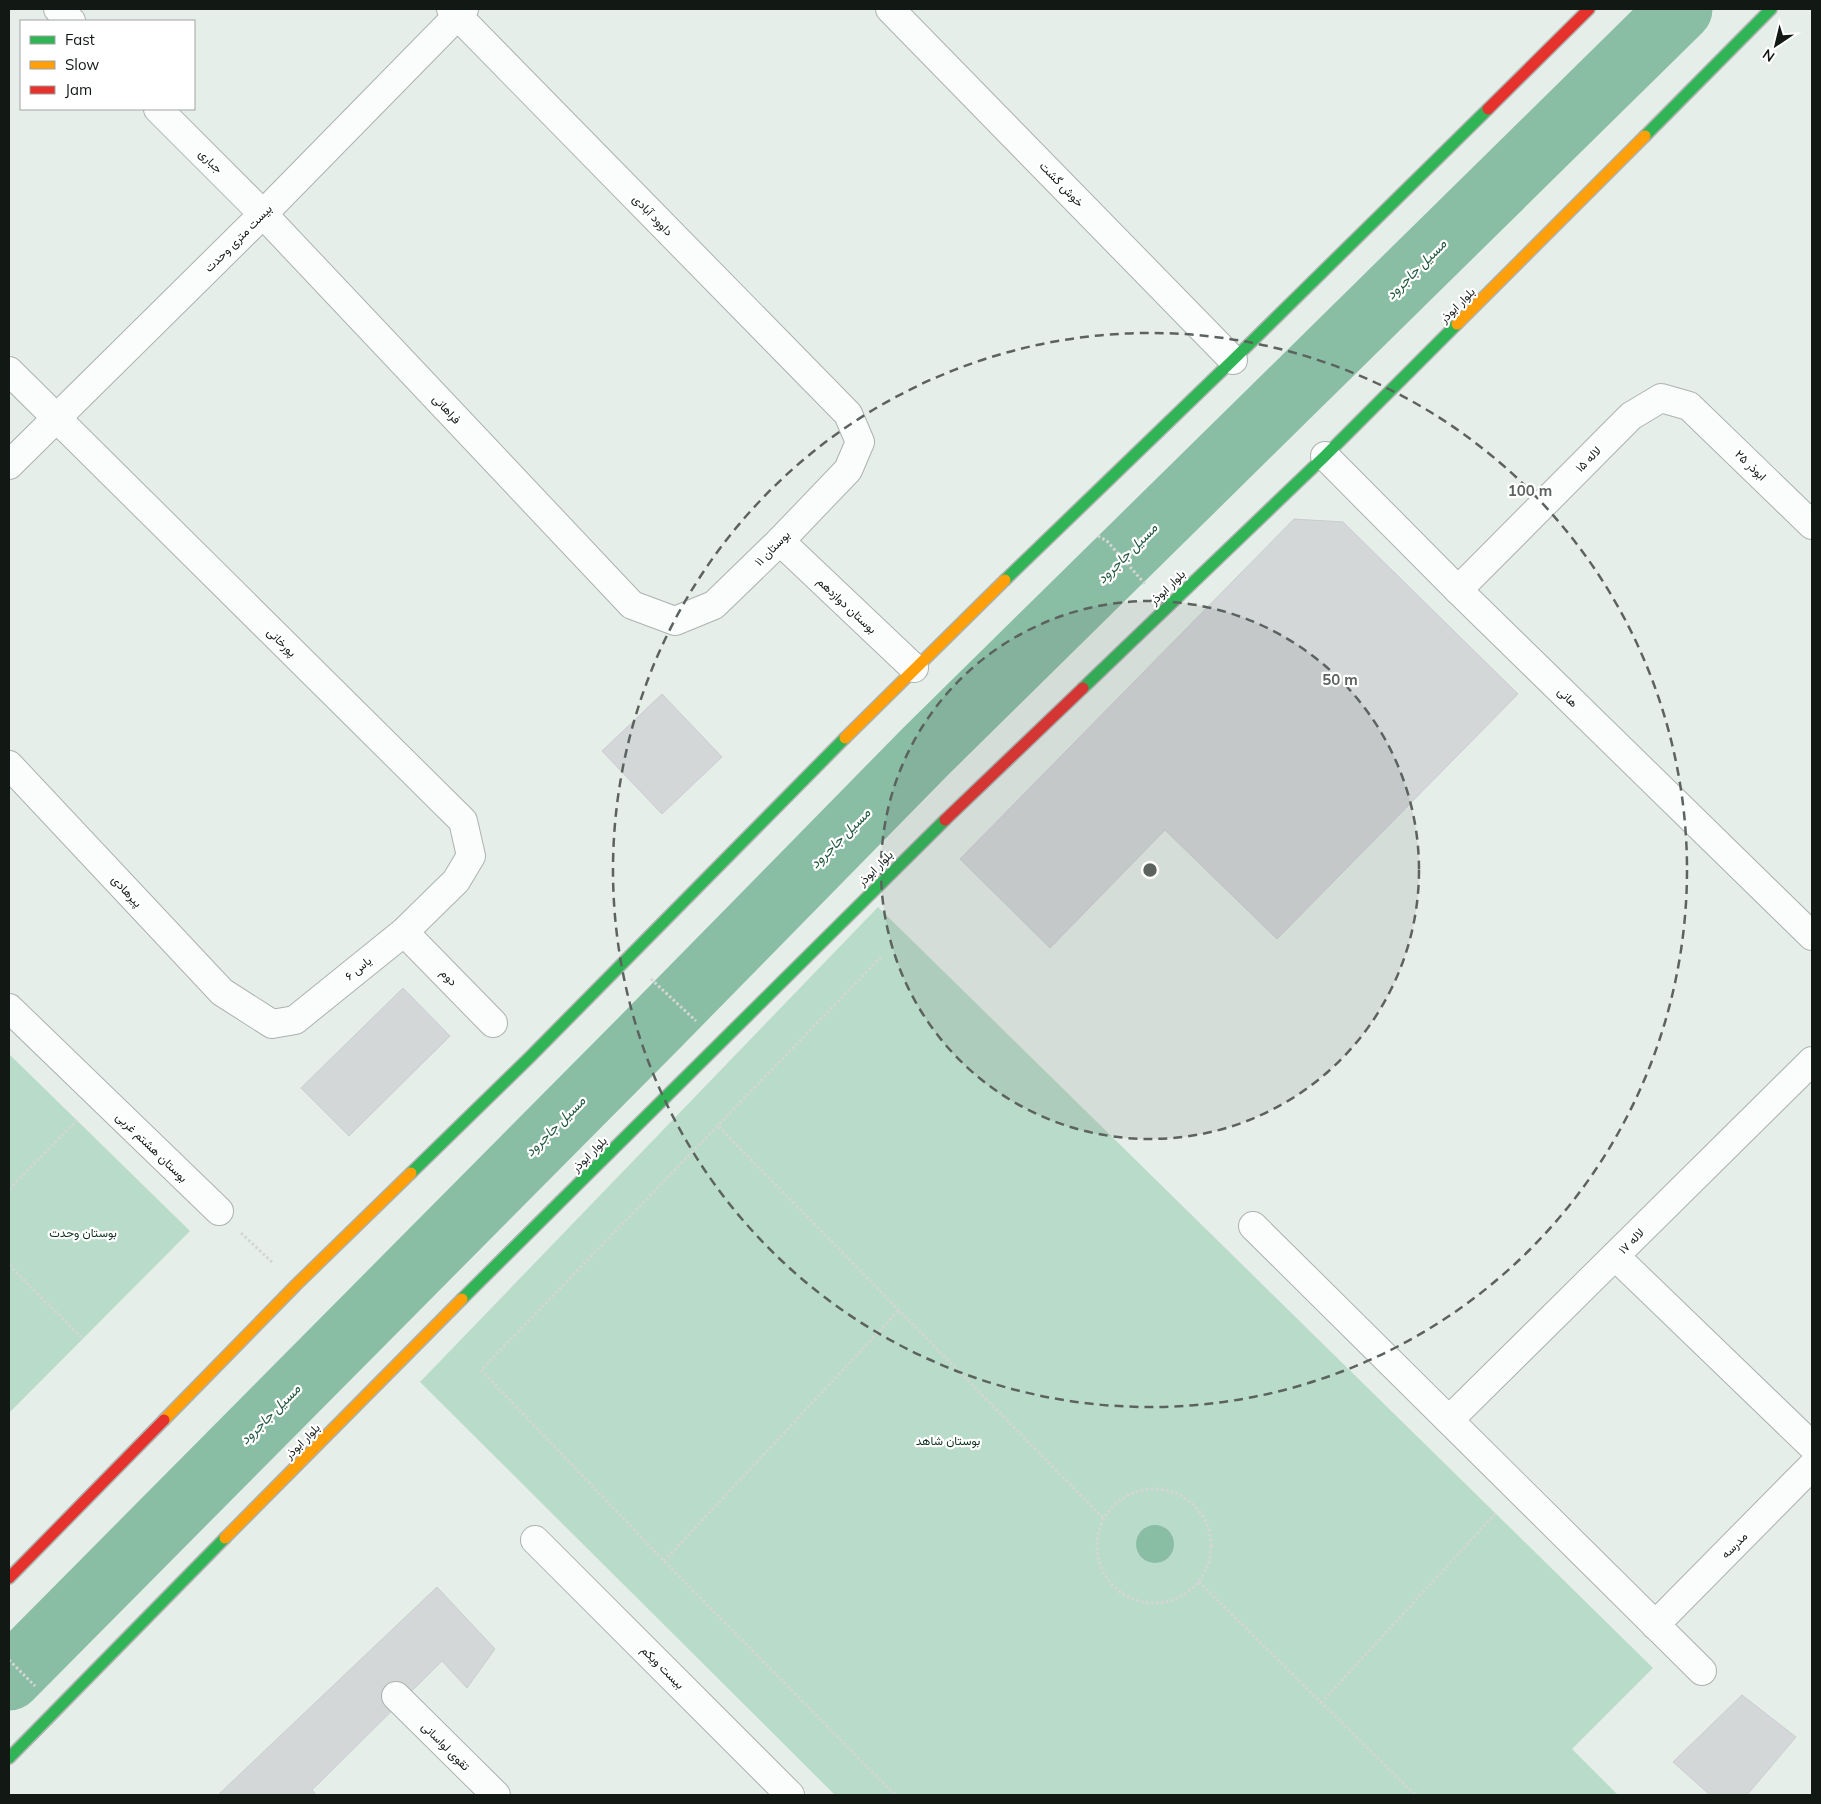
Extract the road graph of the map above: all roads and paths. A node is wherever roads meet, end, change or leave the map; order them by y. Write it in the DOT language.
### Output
graph roads {
  1 [pos="58,9"];
  2 [pos="890,9"];
  3 [pos="1590,9"];
  4 [pos="1771,9"];
  5 [pos="458,11"];
  6 [pos="70,20"];
  7 [pos="159,110"];
  8 [pos="263,214"];
  9 [pos="1233,360"];
  10 [pos="9,371"];
  11 [pos="1689,406"];
  12 [pos="848,414"];
  13 [pos="56,417"];
  14 [pos="1325,456"];
  15 [pos="9,465"];
  16 [pos="1812,525"];
  17 [pos="780,541"];
  18 [pos="1106,541"];
  19 [pos="1142,579"];
  20 [pos="1458,590"];
  21 [pos="632,605"];
  22 [pos="914,668"];
  23 [pos="9,765"];
  24 [pos="456,881"];
  25 [pos="404,932"];
  26 [pos="1812,936"];
  27 [pos="881,957"];
  28 [pos="650,979"];
  29 [pos="9,1008"];
  30 [pos="250,1012"];
  31 [pos="697,1022"];
  32 [pos="493,1023"];
  33 [pos="1812,1061"];
  34 [pos="77,1120"];
  35 [pos="719,1127"];
  36 [pos="9,1190"];
  37 [pos="219,1211"];
  38 [pos="1253,1226"];
  39 [pos="1615,1256"];
  40 [pos="9,1265"];
  41 [pos="296,1285"];
  42 [pos="899,1310"];
  43 [pos="83,1339"];
  44 [pos="1449,1420"];
  45 [pos="1812,1446"];
  46 [pos="1812,1466"];
  47 [pos="1496,1513"];
  48 [pos="1104,1518"];
  49 [pos="535,1540"];
  50 [pos="664,1560"];
  51 [pos="9,1578"];
  52 [pos="1199,1582"];
  53 [pos="1655,1625"];
  54 [pos="9,1660"];
  55 [pos="1702,1671"];
  56 [pos="36,1687"];
  57 [pos="396,1696"];
  58 [pos="1321,1703"];
  59 [pos="9,1758"];
  60 [pos="496,1795"];
  61 [pos="790,1795"];
  62 [pos="896,1795"];
  63 [pos="1415,1795"];
  1 -- 6 [label="street"];
  2 -- 9 [label="street, خوش گشت"];
  3 -- 9 [label="main road"];
  4 -- 14 [label="main road, بلوار ابوذر"];
  5 -- 8 [label="street, بیست متری وحدت"];
  5 -- 12 [label="street, داوود آبادی"];
  7 -- 8 [label="street, جباری"];
  8 -- 13 [label="street, بیست متری وحدت"];
  8 -- 21 [label="street, فراهانی"];
  9 -- 22 [label="main road"];
  10 -- 13 [label="street, پورخانی"];
  11 -- 16 [label="street, ابوذر ۲۵"];
  11 -- 20 [label="street, لاله ۱۵"];
  12 -- 17 [label="street, بوستان ۱۱"];
  13 -- 15 [label="street, بیست متری وحدت"];
  13 -- 24 [label="street, پورخانی"];
  14 -- 20 [label="street, هانی"];
  14 -- 59 [label="main road, بلوار ابوذر"];
  17 -- 21 [label="street, بوستان ۱۱"];
  17 -- 22 [label="street, بوستان دوازدهم"];
  18 -- 19 [label="path"];
  20 -- 26 [label="street, هانی"];
  22 -- 41 [label="main road"];
  23 -- 30 [label="street, پیرهادی"];
  24 -- 25 [label="street, یاس ۶"];
  25 -- 30 [label="street, یاس ۶"];
  25 -- 32 [label="street, دوم"];
  27 -- 35 [label="path"];
  28 -- 31 [label="path"];
  29 -- 37 [label="street, بوستان هشتم غربی"];
  33 -- 39 [label="street, لاله ۱۷"];
  34 -- 36 [label="path"];
  35 -- 42 [label="path"];
  35 -- 50 [label="path"];
  37 -- 41 [label="path"];
  38 -- 44 [label="street"];
  39 -- 44 [label="street, لاله ۱۷"];
  39 -- 45 [label="street"];
  40 -- 43 [label="path"];
  41 -- 51 [label="main road"];
  42 -- 48 [label="path"];
  42 -- 50 [label="path"];
  44 -- 53 [label="street"];
  46 -- 53 [label="street, مدرسه"];
  47 -- 58 [label="path"];
  48 -- 52 [label="path"];
  48 -- 52 [label="path"];
  49 -- 61 [label="street, بیست ویکم"];
  50 -- 62 [label="path"];
  52 -- 58 [label="path"];
  53 -- 55 [label="street"];
  54 -- 56 [label="path"];
  57 -- 60 [label="street, تقوی لواسانی"];
  58 -- 63 [label="path"];
}
